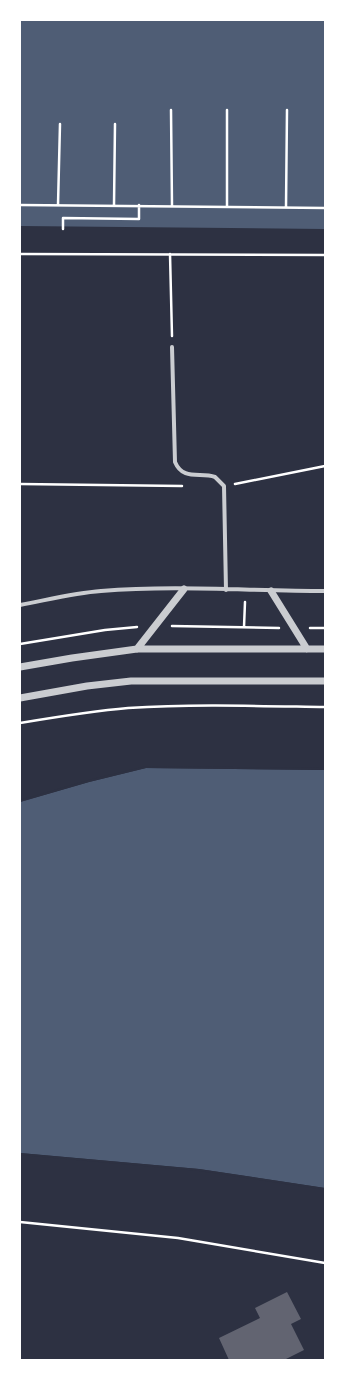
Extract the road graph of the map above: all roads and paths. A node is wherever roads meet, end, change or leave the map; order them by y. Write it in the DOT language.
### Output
graph roads {
  1 [pos="171,110"];
  2 [pos="228,110"];
  3 [pos="287,110"];
  4 [pos="60,124"];
  5 [pos="115,124"];
  6 [pos="20,205"];
  7 [pos="58,205"];
  8 [pos="114,205"];
  9 [pos="139,205"];
  10 [pos="172,206"];
  11 [pos="227,206"];
  12 [pos="286,207"];
  13 [pos="325,208"];
  14 [pos="63,229"];
  15 [pos="20,254"];
  16 [pos="170,254"];
  17 [pos="325,255"];
  18 [pos="172,346"];
  19 [pos="184,589"];
  20 [pos="226,590"];
  21 [pos="245,591"];
  22 [pos="271,591"];
  23 [pos="325,591"];
  24 [pos="20,605"];
  25 [pos="155,626"];
  26 [pos="244,627"];
  27 [pos="294,628"];
  28 [pos="325,628"];
  29 [pos="20,644"];
  30 [pos="137,649"];
  31 [pos="307,649"];
  32 [pos="325,649"];
  33 [pos="20,667"];
  34 [pos="325,681"];
  35 [pos="20,698"];
  36 [pos="325,707"];
  37 [pos="20,723"];
  38 [pos="20,1222"];
  39 [pos="325,1263"];
  1 -- 10 [label="path"];
  2 -- 11 [label="path"];
  3 -- 12 [label="path"];
  4 -- 7 [label="path"];
  5 -- 8 [label="path"];
  6 -- 7 [label="path"];
  7 -- 8 [label="path"];
  8 -- 9 [label="path"];
  9 -- 10 [label="path"];
  9 -- 14 [label="path"];
  10 -- 11 [label="path"];
  11 -- 12 [label="path"];
  12 -- 13 [label="path"];
  15 -- 16 [label="path"];
  16 -- 17 [label="path"];
  16 -- 18 [label="path"];
  18 -- 20 [label="street"];
  19 -- 20 [label="street"];
  19 -- 24 [label="street"];
  19 -- 25 [label="street"];
  20 -- 21 [label="street"];
  21 -- 22 [label="street"];
  21 -- 26 [label="path"];
  22 -- 23 [label="street"];
  22 -- 27 [label="street"];
  25 -- 26 [label="path"];
  25 -- 29 [label="path"];
  25 -- 30 [label="street"];
  26 -- 27 [label="path"];
  27 -- 28 [label="path"];
  27 -- 31 [label="street"];
  30 -- 31 [label="street"];
  30 -- 33 [label="street"];
  31 -- 32 [label="street"];
  34 -- 35 [label="street"];
  36 -- 37 [label="path"];
  38 -- 39 [label="path"];
}
